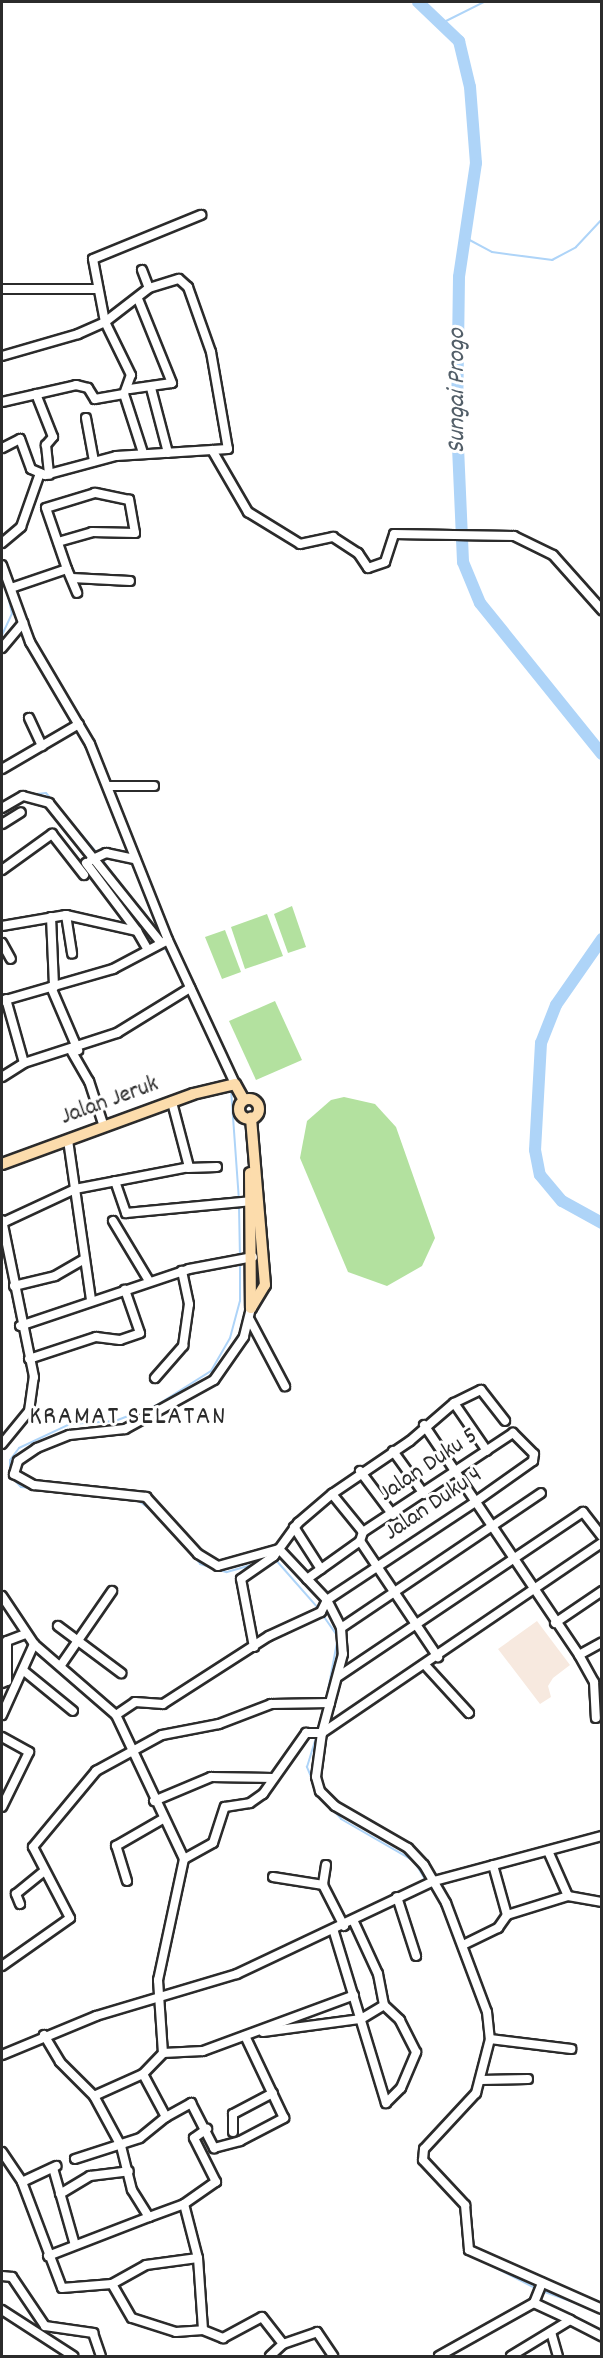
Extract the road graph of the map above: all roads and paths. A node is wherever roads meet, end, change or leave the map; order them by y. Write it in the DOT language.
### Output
graph roads {
  1 [pos="201,215"];
  2 [pos="142,270"];
  3 [pos="149,288"];
  4 [pos="2,289"];
  5 [pos="97,289"];
  6 [pos="138,299"];
  7 [pos="105,322"];
  8 [pos="2,356"];
  9 [pos="151,388"];
  10 [pos="127,392"];
  11 [pos="36,394"];
  12 [pos="2,402"];
  13 [pos="86,418"];
  14 [pos="2,448"];
  15 [pos="212,450"];
  16 [pos="143,453"];
  17 [pos="168,453"];
  18 [pos="94,461"];
  19 [pos="45,474"];
  20 [pos="58,542"];
  21 [pos="2,543"];
  22 [pos="2,565"];
  23 [pos="67,569"];
  24 [pos="72,578"];
  25 [pos="130,581"];
  26 [pos="11,588"];
  27 [pos="77,593"];
  28 [pos="602,610"];
  29 [pos="23,623"];
  30 [pos="6,637"];
  31 [pos="2,648"];
  32 [pos="28,718"];
  33 [pos="79,724"];
  34 [pos="42,746"];
  35 [pos="2,767"];
  36 [pos="108,786"];
  37 [pos="154,786"];
  38 [pos="2,808"];
  39 [pos="21,812"];
  40 [pos="2,824"];
  41 [pos="135,859"];
  42 [pos="87,864"];
  43 [pos="2,870"];
  44 [pos="66,915"];
  45 [pos="51,917"];
  46 [pos="2,926"];
  47 [pos="137,931"];
  48 [pos="2,943"];
  49 [pos="157,945"];
  50 [pos="72,954"];
  51 [pos="11,959"];
  52 [pos="53,987"];
  53 [pos="186,990"];
  54 [pos="4,1000"];
  55 [pos="75,1051"];
  56 [pos="24,1064"];
  57 [pos="2,1077"];
  58 [pos="231,1085"];
  59 [pos="244,1100"];
  60 [pos="172,1102"];
  61 [pos="248,1118"];
  62 [pos="104,1127"];
  63 [pos="68,1140"];
  64 [pos="2,1164"];
  65 [pos="217,1167"];
  66 [pos="188,1168"];
  67 [pos="115,1180"];
  68 [pos="75,1189"];
  69 [pos="253,1206"];
  70 [pos="2,1221"];
  71 [pos="113,1221"];
  72 [pos="3,1236"];
  73 [pos="244,1258"];
  74 [pos="85,1259"];
  75 [pos="182,1271"];
  76 [pos="148,1281"];
  77 [pos="14,1286"];
  78 [pos="125,1290"];
  79 [pos="91,1300"];
  80 [pos="251,1308"];
  81 [pos="250,1320"];
  82 [pos="20,1326"];
  83 [pos="29,1359"];
  84 [pos="154,1378"];
  85 [pos="285,1386"];
  86 [pos="454,1403"];
  87 [pos="505,1421"];
  88 [pos="424,1425"];
  89 [pos="517,1433"];
  90 [pos="2,1444"];
  91 [pos="393,1451"];
  92 [pos="487,1451"];
  93 [pos="360,1471"];
  94 [pos="456,1473"];
  95 [pos="542,1493"];
  96 [pos="332,1494"];
  97 [pos="424,1494"];
  98 [pos="475,1502"];
  99 [pos="393,1515"];
  100 [pos="294,1527"];
  101 [pos="492,1527"];
  102 [pos="363,1532"];
  103 [pos="602,1536"];
  104 [pos="360,1541"];
  105 [pos="602,1543"];
  106 [pos="279,1549"];
  107 [pos="513,1558"];
  108 [pos="378,1566"];
  109 [pos="321,1569"];
  110 [pos="307,1579"];
  111 [pos="112,1591"];
  112 [pos="397,1591"];
  113 [pos="536,1591"];
  114 [pos="602,1591"];
  115 [pos="2,1596"];
  116 [pos="325,1607"];
  117 [pos="415,1622"];
  118 [pos="555,1623"];
  119 [pos="58,1626"];
  120 [pos="341,1628"];
  121 [pos="25,1634"];
  122 [pos="79,1640"];
  123 [pos="4,1641"];
  124 [pos="602,1642"];
  125 [pos="34,1644"];
  126 [pos="254,1647"];
  127 [pos="579,1655"];
  128 [pos="438,1656"];
  129 [pos="60,1665"];
  130 [pos="425,1665"];
  131 [pos="24,1671"];
  132 [pos="121,1673"];
  133 [pos="339,1676"];
  134 [pos="2,1683"];
  135 [pos="330,1703"];
  136 [pos="73,1711"];
  137 [pos="469,1713"];
  138 [pos="2,1715"];
  139 [pos="116,1715"];
  140 [pos="597,1718"];
  141 [pos="318,1732"];
  142 [pos="2,1737"];
  143 [pos="130,1750"];
  144 [pos="273,1778"];
  145 [pos="153,1802"];
  146 [pos="2,1807"];
  147 [pos="163,1820"];
  148 [pos="602,1836"];
  149 [pos="548,1851"];
  150 [pos="184,1859"];
  151 [pos="326,1865"];
  152 [pos="493,1865"];
  153 [pos="43,1872"];
  154 [pos="273,1877"];
  155 [pos="127,1881"];
  156 [pos="434,1881"];
  157 [pos="323,1885"];
  158 [pos="568,1896"];
  159 [pos="397,1897"];
  160 [pos="602,1902"];
  161 [pos="20,1904"];
  162 [pos="507,1915"];
  163 [pos="354,1922"];
  164 [pos="344,1926"];
  165 [pos="334,1932"];
  166 [pos="463,1945"];
  167 [pos="416,1956"];
  168 [pos="2,1966"];
  169 [pos="354,1995"];
  170 [pos="156,2000"];
  171 [pos="384,2005"];
  172 [pos="361,2019"];
  173 [pos="258,2031"];
  174 [pos="44,2035"];
  175 [pos="245,2036"];
  176 [pos="490,2039"];
  177 [pos="571,2049"];
  178 [pos="163,2053"];
  179 [pos="2,2055"];
  180 [pos="142,2074"];
  181 [pos="528,2079"];
  182 [pos="481,2080"];
  183 [pos="273,2093"];
  184 [pos="94,2096"];
  185 [pos="166,2117"];
  186 [pos="207,2129"];
  187 [pos="233,2132"];
  188 [pos="121,2146"];
  189 [pos="2,2155"];
  190 [pos="75,2159"];
  191 [pos="129,2171"];
  192 [pos="22,2182"];
  193 [pos="60,2194"];
  194 [pos="184,2204"];
  195 [pos="148,2217"];
  196 [pos="75,2245"];
  197 [pos="48,2256"];
  198 [pos="198,2258"];
  199 [pos="2,2276"];
  200 [pos="542,2283"];
  201 [pos="112,2284"];
  202 [pos="536,2300"];
  203 [pos="602,2309"];
  204 [pos="2,2310"];
  205 [pos="570,2320"];
  206 [pos="205,2332"];
  207 [pos="551,2332"];
  208 [pos="602,2336"];
  209 [pos="283,2344"];
  210 [pos="526,2353"];
  211 [pos="73,2356"];
  212 [pos="100,2356"];
  213 [pos="270,2356"];
  214 [pos="333,2356"];
  215 [pos="440,2356"];
  216 [pos="511,2356"];
  217 [pos="558,2356"];
  1 -- 5 [label="street"];
  2 -- 3 [label="street"];
  3 -- 6 [label="street"];
  3 -- 15 [label="street"];
  4 -- 5 [label="street"];
  5 -- 7 [label="street"];
  6 -- 7 [label="street"];
  6 -- 9 [label="street"];
  7 -- 8 [label="street"];
  7 -- 10 [label="street"];
  9 -- 10 [label="street"];
  9 -- 17 [label="street"];
  10 -- 11 [label="street"];
  10 -- 16 [label="street"];
  11 -- 12 [label="street"];
  11 -- 19 [label="street"];
  13 -- 18 [label="street"];
  14 -- 19 [label="street"];
  15 -- 17 [label="street"];
  15 -- 28 [label="street"];
  16 -- 17 [label="street"];
  16 -- 18 [label="street"];
  18 -- 19 [label="street"];
  19 -- 21 [label="street"];
  20 -- 20 [label="street"];
  20 -- 23 [label="street"];
  22 -- 26 [label="street"];
  23 -- 24 [label="street"];
  23 -- 26 [label="street"];
  24 -- 25 [label="street"];
  24 -- 27 [label="street"];
  26 -- 29 [label="street"];
  29 -- 30 [label="street"];
  29 -- 33 [label="street"];
  30 -- 31 [label="street"];
  32 -- 34 [label="street"];
  33 -- 34 [label="street"];
  33 -- 36 [label="street"];
  34 -- 35 [label="street"];
  36 -- 37 [label="street"];
  36 -- 41 [label="street"];
  38 -- 42 [label="street"];
  39 -- 40 [label="street"];
  41 -- 42 [label="street"];
  41 -- 49 [label="street"];
  42 -- 43 [label="street"];
  42 -- 47 [label="street"];
  42 -- 49 [label="street"];
  44 -- 45 [label="street"];
  44 -- 47 [label="street"];
  44 -- 50 [label="street"];
  45 -- 46 [label="street"];
  45 -- 52 [label="street"];
  47 -- 49 [label="street"];
  48 -- 51 [label="street"];
  49 -- 52 [label="street"];
  49 -- 53 [label="street"];
  52 -- 54 [label="street"];
  52 -- 55 [label="street"];
  53 -- 55 [label="street"];
  53 -- 58 [label="street"];
  54 -- 56 [label="street"];
  55 -- 56 [label="street"];
  55 -- 62 [label="street"];
  56 -- 57 [label="street"];
  58 -- 59 [label="main road"];
  58 -- 60 [label="main road, Jalan Jeruk"];
  59 -- 61 [label="main road"];
  59 -- 61 [label="main road"];
  60 -- 62 [label="main road, Jalan Jeruk"];
  60 -- 66 [label="street"];
  61 -- 69 [label="main road"];
  62 -- 63 [label="main road, Jalan Jeruk"];
  63 -- 64 [label="main road, Jalan Jeruk"];
  63 -- 68 [label="street"];
  65 -- 66 [label="street"];
  66 -- 67 [label="street"];
  67 -- 68 [label="street"];
  67 -- 69 [label="street"];
  68 -- 70 [label="street"];
  68 -- 74 [label="street"];
  69 -- 73 [label="main road"];
  69 -- 80 [label="main road"];
  70 -- 72 [label="street"];
  71 -- 76 [label="street"];
  72 -- 77 [label="street"];
  73 -- 75 [label="street"];
  73 -- 80 [label="main road"];
  74 -- 77 [label="street"];
  74 -- 79 [label="street"];
  75 -- 76 [label="street"];
  75 -- 84 [label="street"];
  76 -- 78 [label="street"];
  77 -- 82 [label="street"];
  78 -- 79 [label="street"];
  78 -- 83 [label="street"];
  79 -- 82 [label="street"];
  80 -- 81 [label="street"];
  81 -- 85 [label="street"];
  81 -- 106 [label="street"];
  82 -- 83 [label="street"];
  83 -- 90 [label="street"];
  86 -- 87 [label="street"];
  86 -- 88 [label="street"];
  86 -- 92 [label="street"];
  88 -- 91 [label="street"];
  88 -- 94 [label="street"];
  89 -- 92 [label="street, Jalan Duku 5"];
  89 -- 98 [label="street, Jalan Duku 4"];
  91 -- 93 [label="street"];
  91 -- 97 [label="street"];
  92 -- 94 [label="street, Jalan Duku 5"];
  93 -- 96 [label="street"];
  93 -- 99 [label="street"];
  94 -- 97 [label="street, Jalan Duku 5"];
  94 -- 98 [label="street"];
  95 -- 101 [label="street"];
  96 -- 100 [label="street"];
  96 -- 102 [label="street"];
  97 -- 99 [label="street, Jalan Duku 5"];
  98 -- 101 [label="street"];
  98 -- 108 [label="street, Jalan Duku 4"];
  99 -- 102 [label="street, Jalan Duku 5"];
  100 -- 106 [label="street"];
  100 -- 109 [label="street"];
  101 -- 107 [label="street"];
  101 -- 112 [label="street"];
  102 -- 104 [label="street"];
  103 -- 107 [label="street"];
  104 -- 108 [label="street"];
  104 -- 109 [label="street"];
  105 -- 113 [label="street"];
  106 -- 110 [label="street"];
  106 -- 126 [label="street"];
  107 -- 113 [label="street"];
  107 -- 117 [label="street"];
  108 -- 112 [label="street"];
  108 -- 116 [label="street, Jalan Duku 4"];
  109 -- 110 [label="street"];
  110 -- 116 [label="street"];
  111 -- 122 [label="street"];
  112 -- 117 [label="street"];
  112 -- 120 [label="street"];
  113 -- 118 [label="street"];
  113 -- 128 [label="street"];
  114 -- 118 [label="street"];
  115 -- 121 [label="street"];
  116 -- 120 [label="street"];
  116 -- 126 [label="street, Jalan Duku 4"];
  117 -- 128 [label="street"];
  117 -- 133 [label="street"];
  118 -- 127 [label="street"];
  119 -- 122 [label="street"];
  120 -- 133 [label="street"];
  121 -- 123 [label="street"];
  121 -- 125 [label="street"];
  122 -- 129 [label="street"];
  122 -- 132 [label="street"];
  123 -- 134 [label="street"];
  124 -- 127 [label="street"];
  125 -- 129 [label="street"];
  125 -- 131 [label="street"];
  126 -- 139 [label="street, Jalan Duku 4"];
  127 -- 140 [label="street"];
  128 -- 130 [label="street"];
  129 -- 139 [label="street"];
  130 -- 137 [label="street"];
  130 -- 141 [label="street"];
  131 -- 136 [label="street"];
  131 -- 138 [label="street"];
  133 -- 135 [label="street"];
  135 -- 141 [label="street"];
  135 -- 143 [label="street"];
  139 -- 143 [label="street"];
  141 -- 144 [label="street"];
  141 -- 156 [label="street"];
  142 -- 146 [label="street"];
  143 -- 145 [label="street"];
  143 -- 153 [label="street"];
  144 -- 145 [label="street"];
  144 -- 150 [label="street"];
  145 -- 147 [label="street"];
  147 -- 150 [label="street"];
  147 -- 155 [label="street"];
  148 -- 149 [label="street"];
  149 -- 152 [label="street"];
  149 -- 158 [label="street"];
  150 -- 170 [label="street"];
  151 -- 157 [label="street"];
  152 -- 156 [label="street"];
  152 -- 162 [label="street"];
  153 -- 161 [label="street"];
  153 -- 168 [label="street"];
  154 -- 157 [label="street"];
  156 -- 159 [label="street"];
  156 -- 166 [label="street"];
  157 -- 164 [label="street"];
  158 -- 160 [label="street"];
  158 -- 162 [label="street"];
  159 -- 163 [label="street"];
  159 -- 167 [label="street"];
  162 -- 166 [label="street"];
  163 -- 164 [label="street"];
  163 -- 171 [label="street"];
  164 -- 165 [label="street"];
  165 -- 169 [label="street"];
  165 -- 170 [label="street"];
  166 -- 176 [label="street"];
  169 -- 172 [label="street"];
  169 -- 173 [label="street"];
  170 -- 174 [label="street"];
  170 -- 178 [label="street"];
  171 -- 172 [label="street"];
  171 -- 172 [label="street"];
  172 -- 173 [label="street"];
  173 -- 175 [label="street"];
  174 -- 179 [label="street"];
  174 -- 184 [label="street"];
  175 -- 178 [label="street"];
  175 -- 183 [label="street"];
  176 -- 177 [label="street"];
  176 -- 182 [label="street"];
  178 -- 180 [label="street"];
  180 -- 184 [label="street"];
  180 -- 185 [label="street"];
  181 -- 182 [label="street"];
  182 -- 200 [label="street"];
  183 -- 186 [label="street"];
  183 -- 187 [label="street"];
  184 -- 188 [label="street"];
  185 -- 186 [label="street"];
  185 -- 188 [label="street"];
  186 -- 194 [label="street"];
  188 -- 190 [label="street"];
  188 -- 191 [label="street"];
  189 -- 192 [label="street"];
  191 -- 193 [label="street"];
  191 -- 195 [label="street"];
  192 -- 193 [label="street"];
  192 -- 197 [label="street"];
  193 -- 196 [label="street"];
  194 -- 195 [label="street"];
  194 -- 198 [label="street"];
  195 -- 196 [label="street"];
  196 -- 197 [label="street"];
  197 -- 201 [label="street"];
  198 -- 201 [label="street"];
  198 -- 206 [label="street"];
  199 -- 212 [label="street"];
  200 -- 202 [label="street"];
  200 -- 203 [label="street"];
  201 -- 206 [label="street"];
  202 -- 205 [label="street"];
  202 -- 215 [label="street"];
  204 -- 211 [label="street"];
  205 -- 207 [label="street"];
  205 -- 208 [label="street"];
  206 -- 209 [label="street"];
  207 -- 210 [label="street"];
  207 -- 217 [label="street"];
  209 -- 213 [label="street"];
  209 -- 214 [label="street"];
  210 -- 216 [label="street"];
}
